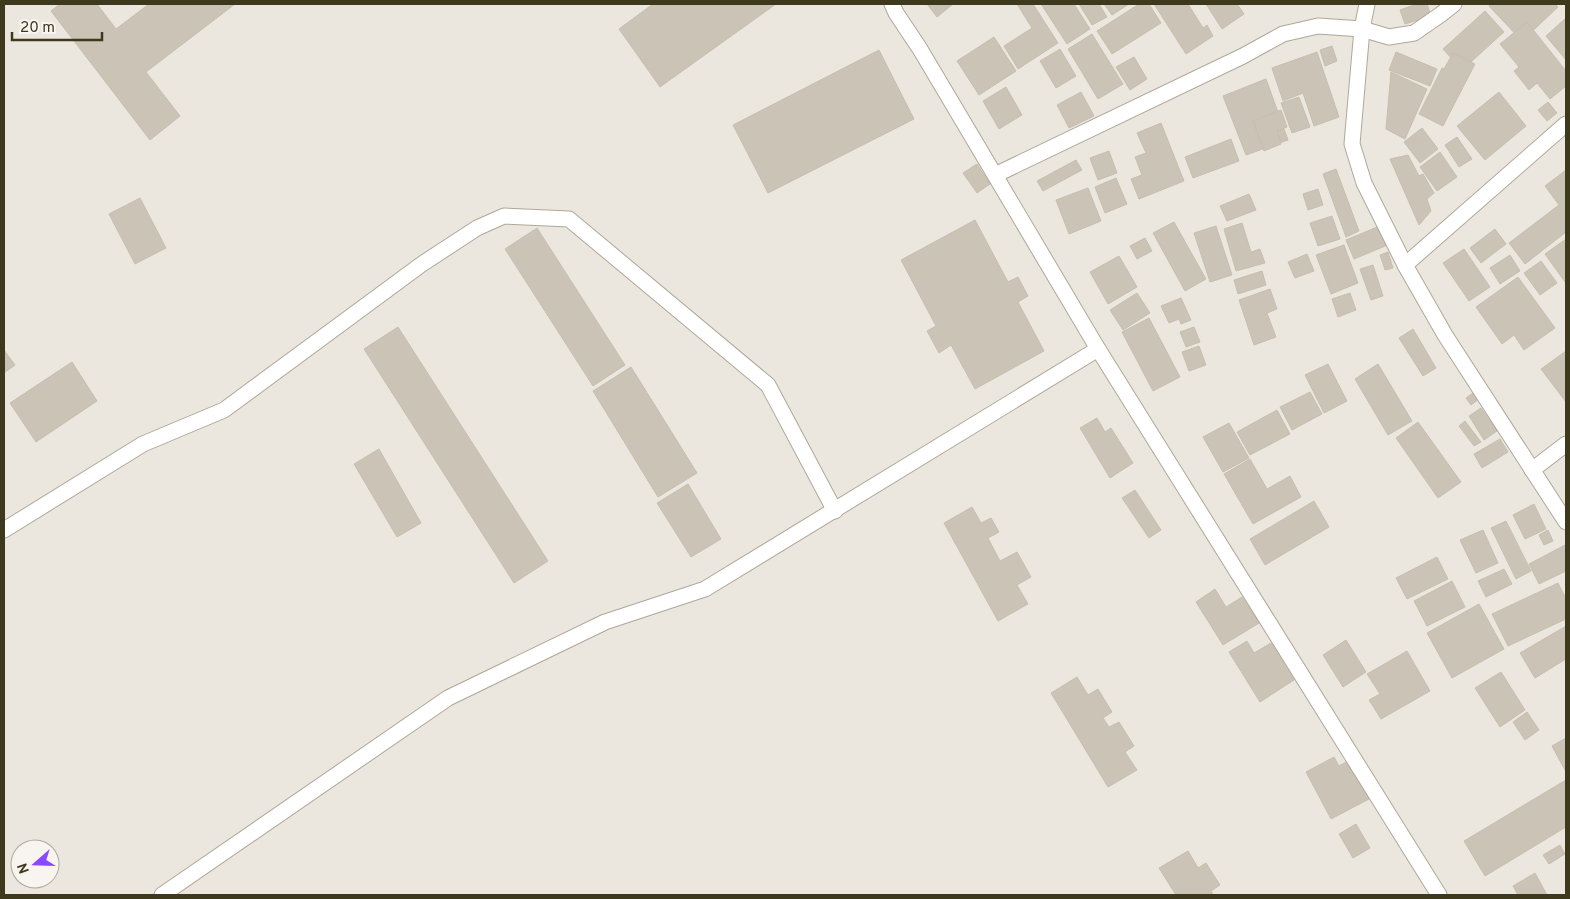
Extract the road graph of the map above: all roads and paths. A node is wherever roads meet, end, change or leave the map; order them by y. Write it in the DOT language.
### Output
graph roads {
  1 [pos="892,4"];
  2 [pos="1367,4"];
  3 [pos="1454,4"];
  4 [pos="1362,29"];
  5 [pos="1566,124"];
  6 [pos="995,175"];
  7 [pos="1405,265"];
  8 [pos="1098,349"];
  9 [pos="1566,444"];
  10 [pos="1532,470"];
  11 [pos="835,511"];
  12 [pos="1566,522"];
  13 [pos="4,530"];
  14 [pos="184,890"];
  15 [pos="162,895"];
  16 [pos="1439,895"];
  1 -- 6 [label="street"];
  2 -- 4 [label="street"];
  3 -- 4 [label="street"];
  4 -- 6 [label="street"];
  4 -- 7 [label="street"];
  5 -- 7 [label="street"];
  6 -- 8 [label="street"];
  7 -- 10 [label="street"];
  8 -- 11 [label="street"];
  8 -- 16 [label="street"];
  9 -- 10 [label="street"];
  10 -- 12 [label="street"];
  11 -- 13 [label="street"];
  11 -- 14 [label="street"];
  14 -- 15 [label="street"];
}
